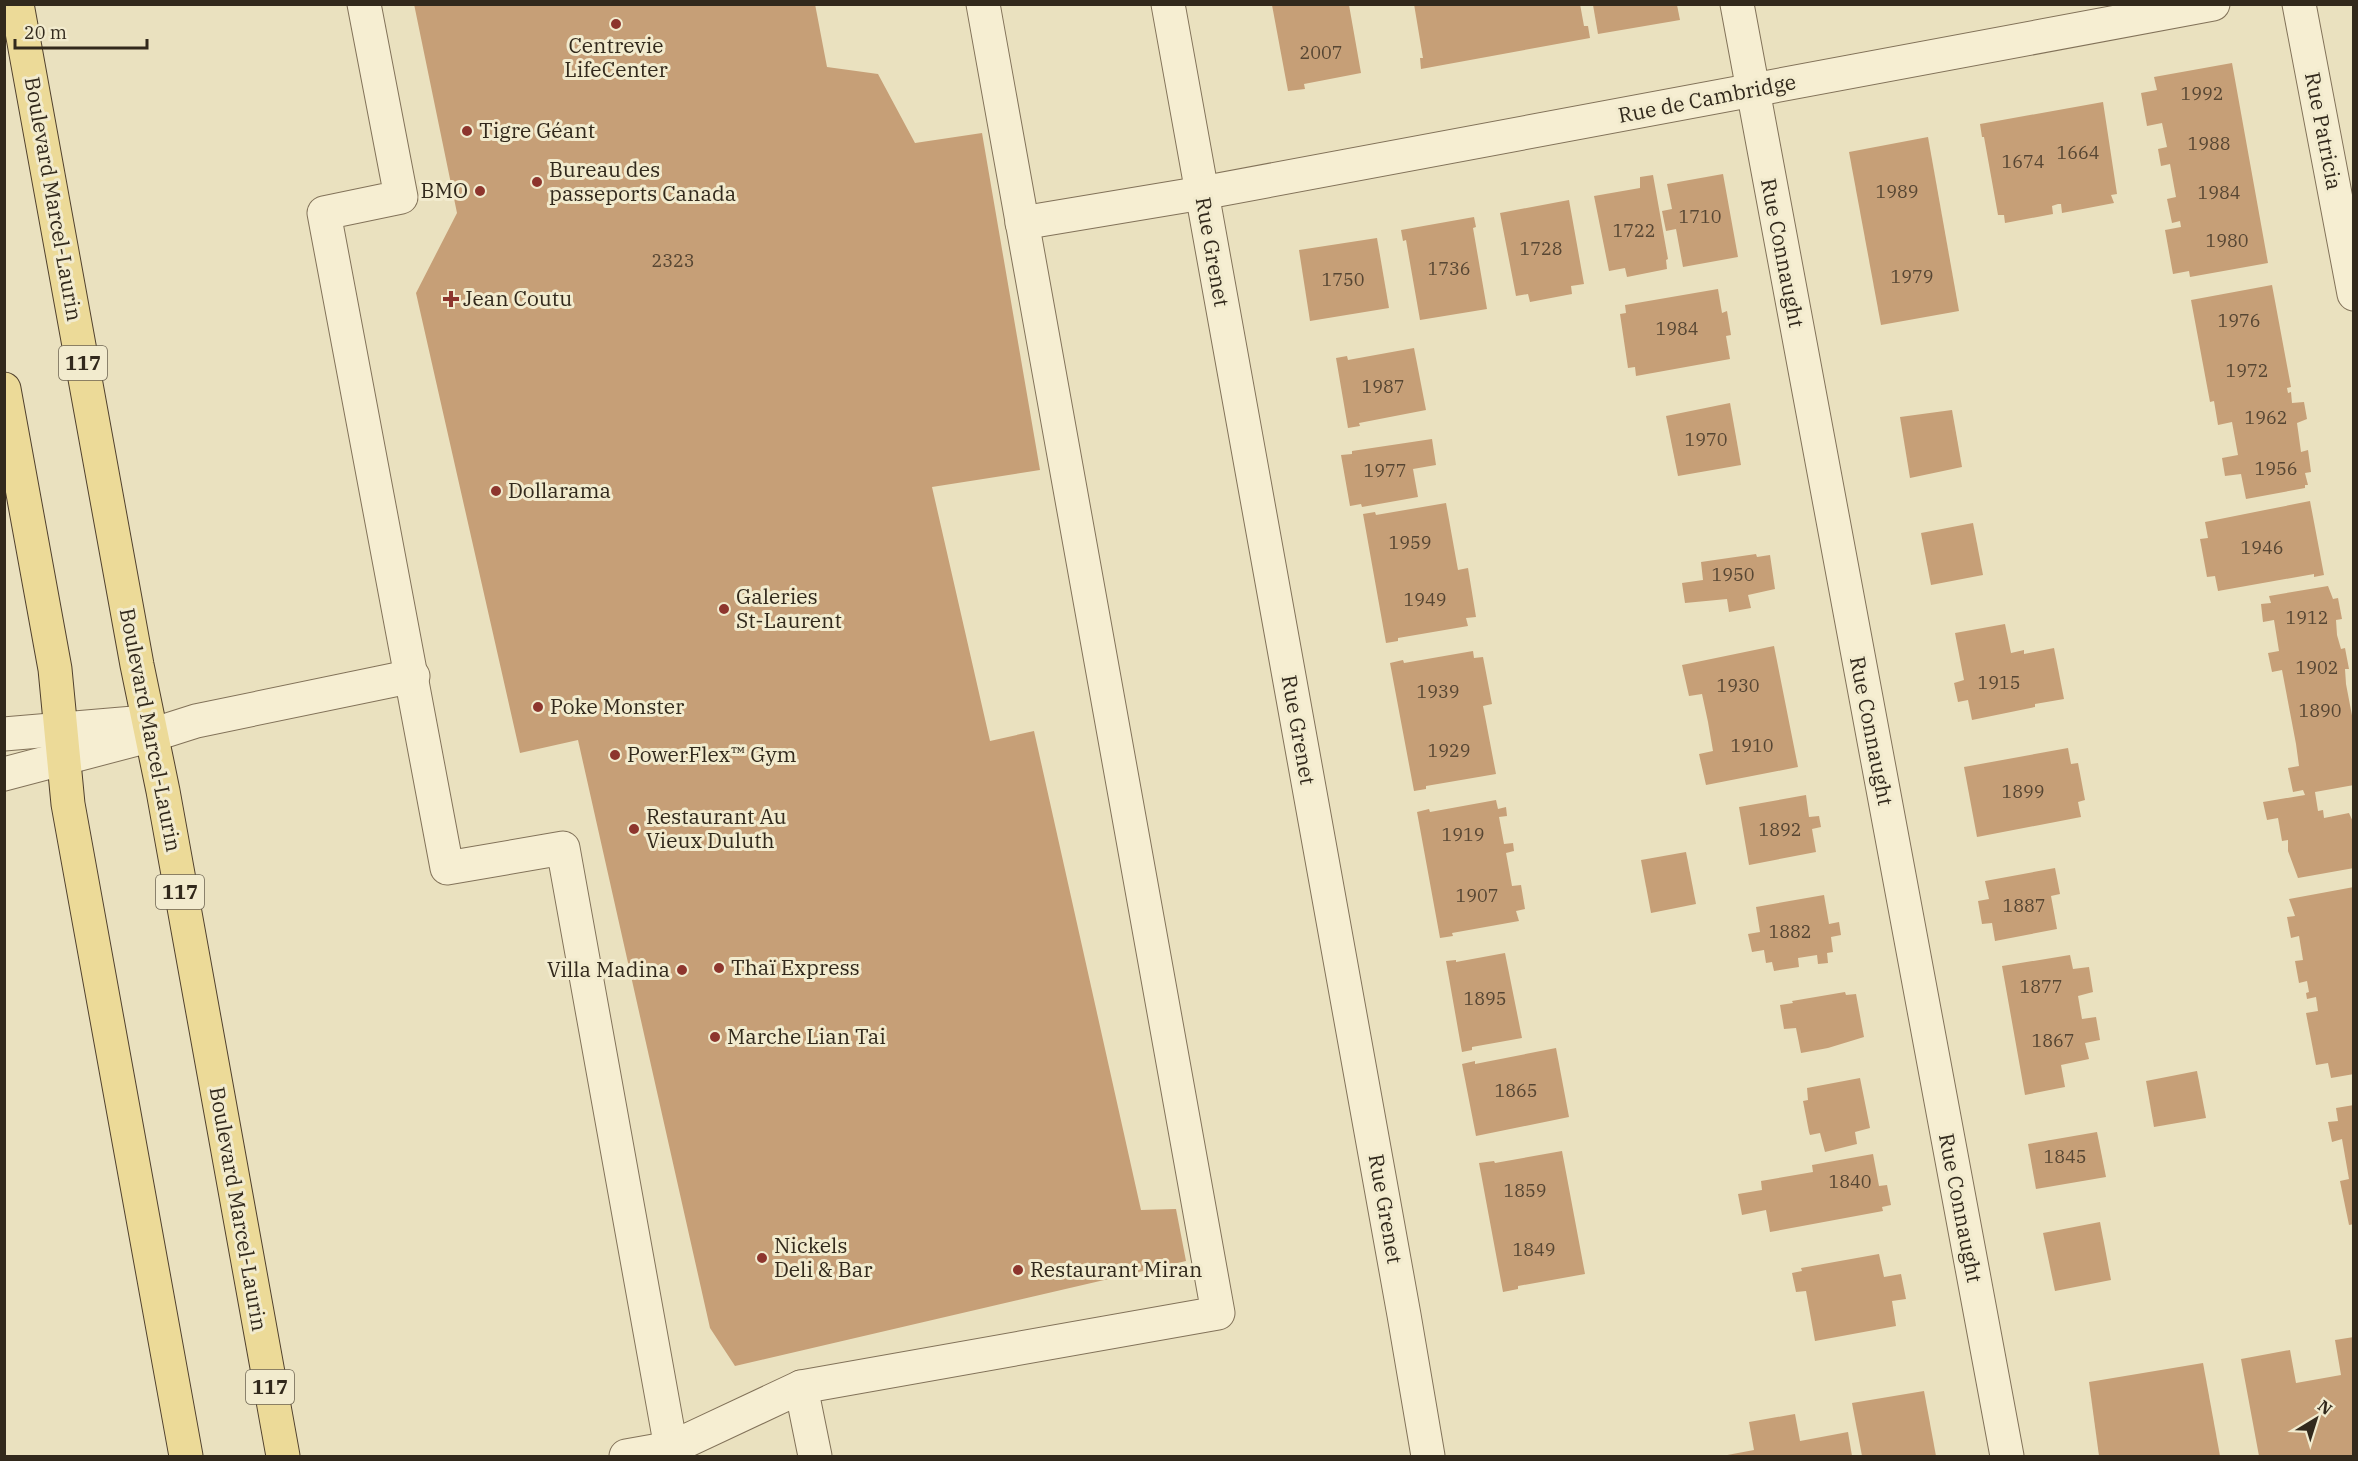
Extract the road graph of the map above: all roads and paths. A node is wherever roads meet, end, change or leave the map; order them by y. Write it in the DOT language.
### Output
graph roads {
  1 [pos="17,4"];
  2 [pos="364,4"];
  3 [pos="983,4"];
  4 [pos="1168,4"];
  5 [pos="1737,4"];
  6 [pos="2213,4"];
  7 [pos="2299,4"];
  8 [pos="1751,91"];
  9 [pos="1202,193"];
  10 [pos="1022,223"];
  11 [pos="2354,294"];
  12 [pos="4,389"];
  13 [pos="413,676"];
  14 [pos="150,728"];
  15 [pos="4,734"];
  16 [pos="63,743"];
  17 [pos="4,774"];
  18 [pos="801,1388"];
  19 [pos="671,1448"];
  20 [pos="186,1456"];
  21 [pos="283,1456"];
  22 [pos="626,1456"];
  23 [pos="815,1456"];
  24 [pos="1428,1456"];
  25 [pos="2007,1456"];
  1 -- 14 [label="main road, Boulevard Marcel-Laurin / 117"];
  2 -- 13 [label="street"];
  3 -- 10 [label="street"];
  4 -- 9 [label="street, Rue Grenet"];
  5 -- 8 [label="street, Rue Connaught"];
  6 -- 8 [label="street, Rue de Cambridge"];
  7 -- 11 [label="street, Rue Patricia"];
  8 -- 9 [label="street, Rue de Cambridge"];
  8 -- 25 [label="street, Rue Connaught"];
  9 -- 10 [label="street, Rue de Cambridge"];
  9 -- 24 [label="street, Rue Grenet"];
  10 -- 18 [label="street"];
  12 -- 16 [label="main road"];
  13 -- 14 [label="street"];
  13 -- 19 [label="street"];
  14 -- 16 [label="street"];
  14 -- 21 [label="main road, Boulevard Marcel-Laurin / 117"];
  15 -- 16 [label="street"];
  16 -- 17 [label="street"];
  16 -- 20 [label="main road"];
  18 -- 19 [label="street"];
  18 -- 23 [label="street"];
  19 -- 22 [label="street"];
}
